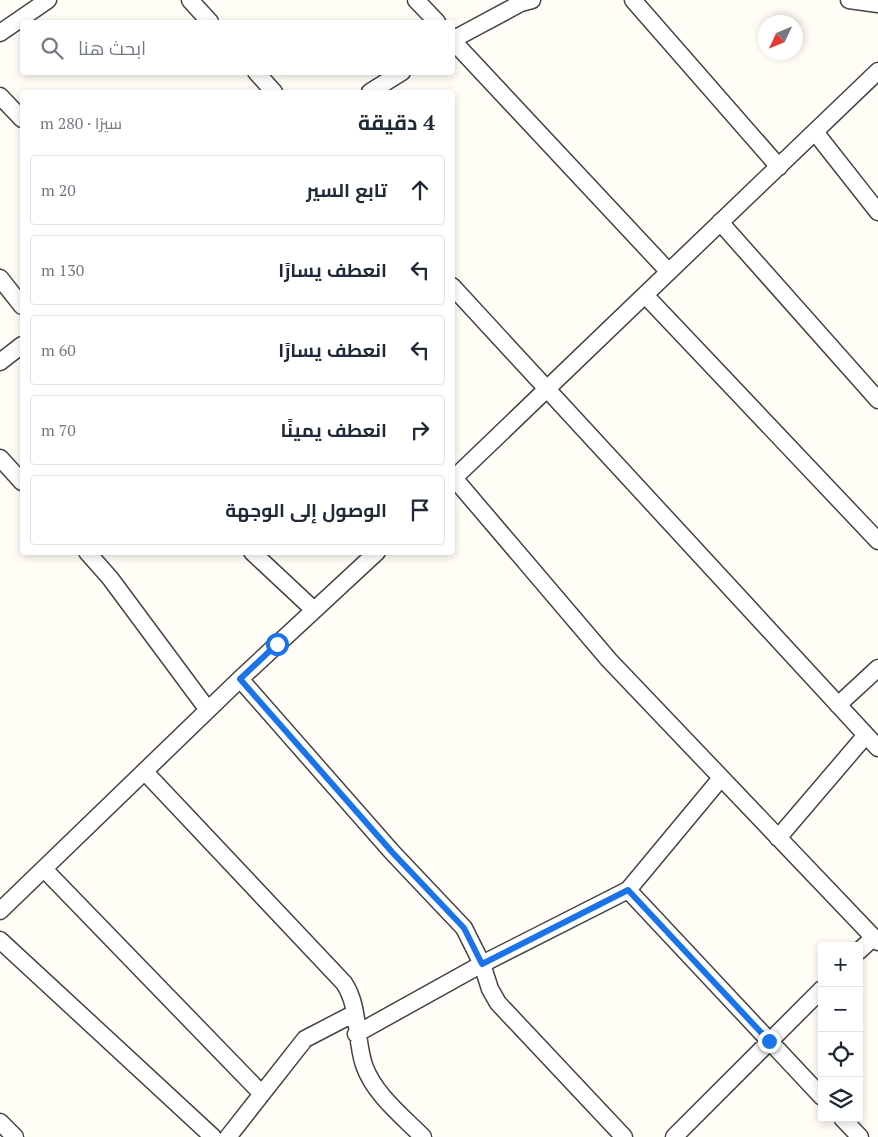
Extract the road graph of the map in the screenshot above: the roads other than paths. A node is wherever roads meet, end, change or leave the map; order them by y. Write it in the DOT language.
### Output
graph roads {
  1 [pos="48,0"];
  2 [pos="191,0"];
  3 [pos="416,0"];
  4 [pos="532,0"];
  5 [pos="633,0"];
  6 [pos="849,0"];
  7 [pos="871,2"];
  8 [pos="208,20"];
  9 [pos="435,20"];
  10 [pos="0,33"];
  11 [pos="455,39"];
  12 [pos="455,42"];
  13 [pos="878,71"];
  14 [pos="259,75"];
  15 [pos="397,75"];
  16 [pos="272,90"];
  17 [pos="373,90"];
  18 [pos="0,96"];
  19 [pos="20,117"];
  20 [pos="814,132"];
  21 [pos="779,167"];
  22 [pos="878,212"];
  23 [pos="720,222"];
  24 [pos="669,272"];
  25 [pos="0,278"];
  26 [pos="455,289"];
  27 [pos="645,294"];
  28 [pos="20,303"];
  29 [pos="20,347"];
  30 [pos="0,362"];
  31 [pos="547,389"];
  32 [pos="878,400"];
  33 [pos="0,458"];
  34 [pos="455,477"];
  35 [pos="20,480"];
  36 [pos="455,481"];
  37 [pos="878,541"];
  38 [pos="89,555"];
  39 [pos="255,555"];
  40 [pos="373,555"];
  41 [pos="314,610"];
  42 [pos="878,668"];
  43 [pos="240,679"];
  44 [pos="838,705"];
  45 [pos="208,710"];
  46 [pos="866,736"];
  47 [pos="878,748"];
  48 [pos="145,772"];
  49 [pos="721,778"];
  50 [pos="778,838"];
  51 [pos="44,869"];
  52 [pos="628,890"];
  53 [pos="0,911"];
  54 [pos="0,940"];
  55 [pos="876,940"];
  56 [pos="863,948"];
  57 [pos="482,964"];
  58 [pos="818,993"];
  59 [pos="355,1013"];
  60 [pos="356,1034"];
  61 [pos="769,1041"];
  62 [pos="818,1093"];
  63 [pos="262,1094"];
  64 [pos="0,1122"];
  65 [pos="846,1122"];
  66 [pos="14,1137"];
  67 [pos="213,1137"];
  68 [pos="228,1137"];
  69 [pos="423,1137"];
  70 [pos="624,1137"];
  71 [pos="675,1137"];
  72 [pos="860,1137"];
  1 -- 10 [label="street"];
  2 -- 8 [label="street"];
  3 -- 9 [label="street"];
  4 -- 11 [label="street"];
  5 -- 21 [label="street"];
  6 -- 7 [label="street"];
  12 -- 24 [label="street"];
  13 -- 20 [label="street"];
  14 -- 16 [label="street"];
  15 -- 17 [label="street"];
  18 -- 19 [label="street"];
  20 -- 21 [label="street"];
  20 -- 22 [label="street"];
  21 -- 23 [label="street"];
  23 -- 24 [label="street"];
  23 -- 32 [label="street"];
  24 -- 27 [label="street"];
  25 -- 28 [label="street"];
  26 -- 31 [label="street"];
  27 -- 31 [label="street"];
  27 -- 37 [label="street"];
  29 -- 30 [label="street"];
  31 -- 34 [label="street"];
  31 -- 44 [label="street"];
  33 -- 35 [label="street"];
  36 -- 49 [label="street"];
  38 -- 45 [label="street"];
  39 -- 41 [label="street"];
  40 -- 41 [label="street"];
  41 -- 43 [label="street"];
  42 -- 44 [label="street"];
  43 -- 45 [label="street"];
  43 -- 57 [label="street"];
  44 -- 46 [label="street"];
  45 -- 48 [label="street"];
  46 -- 47 [label="street"];
  46 -- 50 [label="street"];
  48 -- 51 [label="street"];
  48 -- 59 [label="street"];
  49 -- 50 [label="street"];
  49 -- 52 [label="street"];
  50 -- 55 [label="street"];
  51 -- 53 [label="street"];
  51 -- 63 [label="street"];
  52 -- 57 [label="street"];
  52 -- 61 [label="street"];
  54 -- 67 [label="street"];
  55 -- 56 [label="street"];
  57 -- 60 [label="street"];
  57 -- 70 [label="street"];
  58 -- 61 [label="street"];
  59 -- 60 [label="street"];
  59 -- 63 [label="street"];
  60 -- 69 [label="street"];
  61 -- 62 [label="street"];
  61 -- 71 [label="street"];
  63 -- 68 [label="street"];
  64 -- 66 [label="street"];
  65 -- 72 [label="street"];
}
